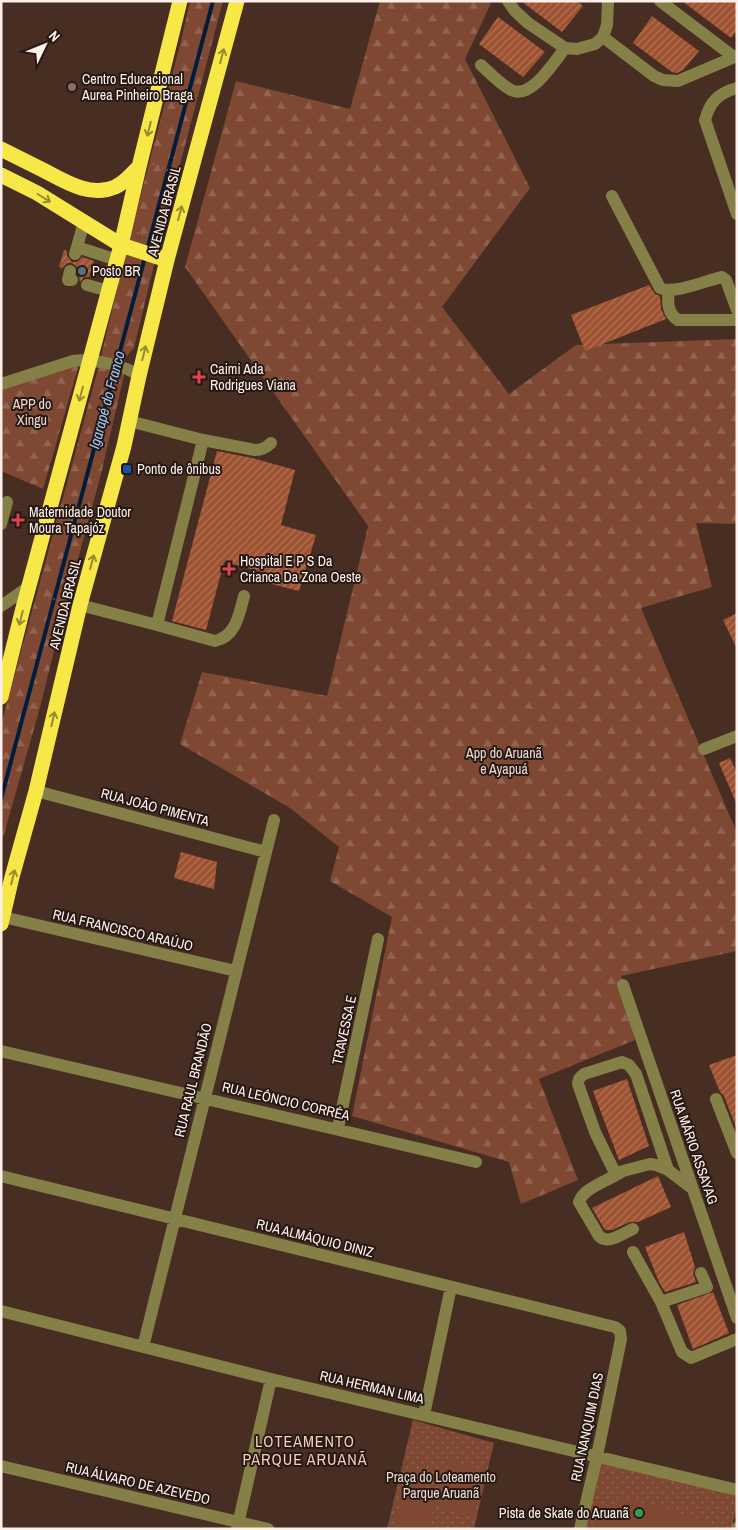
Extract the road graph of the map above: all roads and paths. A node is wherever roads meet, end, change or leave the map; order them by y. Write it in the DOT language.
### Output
graph roads {
  1 [pos="180,1"];
  2 [pos="237,1"];
  3 [pos="508,1"];
  4 [pos="608,1"];
  5 [pos="660,1"];
  6 [pos="603,37"];
  7 [pos="565,48"];
  8 [pos="736,56"];
  9 [pos="481,65"];
  10 [pos="737,88"];
  11 [pos="1,149"];
  12 [pos="144,165"];
  13 [pos="1,175"];
  14 [pos="180,175"];
  15 [pos="612,196"];
  16 [pos="737,214"];
  17 [pos="84,222"];
  18 [pos="137,233"];
  19 [pos="156,239"];
  20 [pos="127,247"];
  21 [pos="117,260"];
  22 [pos="167,260"];
  23 [pos="128,273"];
  24 [pos="153,282"];
  25 [pos="87,284"];
  26 [pos="109,291"];
  27 [pos="669,291"];
  28 [pos="737,310"];
  29 [pos="737,320"];
  30 [pos="94,361"];
  31 [pos="133,373"];
  32 [pos="1,384"];
  33 [pos="129,421"];
  34 [pos="204,440"];
  35 [pos="271,443"];
  36 [pos="7,502"];
  37 [pos="1,524"];
  38 [pos="30,586"];
  39 [pos="44,596"];
  40 [pos="244,596"];
  41 [pos="76,605"];
  42 [pos="1,606"];
  43 [pos="157,625"];
  44 [pos="1,697"];
  45 [pos="737,736"];
  46 [pos="704,749"];
  47 [pos="36,791"];
  48 [pos="274,820"];
  49 [pos="266,852"];
  50 [pos="2,920"];
  51 [pos="378,939"];
  52 [pos="236,971"];
  53 [pos="623,985"];
  54 [pos="1,1051"];
  55 [pos="204,1097"];
  56 [pos="716,1100"];
  57 [pos="338,1128"];
  58 [pos="737,1153"];
  59 [pos="476,1162"];
  60 [pos="668,1170"];
  61 [pos="616,1175"];
  62 [pos="1,1176"];
  63 [pos="693,1189"];
  64 [pos="174,1218"];
  65 [pos="633,1229"];
  66 [pos="633,1252"];
  67 [pos="701,1272"];
  68 [pos="451,1287"];
  69 [pos="661,1302"];
  70 [pos="1,1311"];
  71 [pos="737,1318"];
  72 [pos="620,1331"];
  73 [pos="737,1339"];
  74 [pos="143,1347"];
  75 [pos="271,1379"];
  76 [pos="424,1415"];
  77 [pos="598,1456"];
  78 [pos="1,1466"];
  79 [pos="737,1490"];
  80 [pos="238,1526"];
  81 [pos="268,1529"];
  82 [pos="580,1529"];
  1 -- 12 [label="highway, one-way"];
  22 -- 2 [label="highway, AVENIDA BRASIL, one-way"];
  3 -- 7 [label="street"];
  4 -- 6 [label="street"];
  5 -- 8 [label="street"];
  6 -- 7 [label="street"];
  6 -- 8 [label="street"];
  7 -- 9 [label="street"];
  10 -- 16 [label="street"];
  11 -- 12 [label="highway"];
  12 -- 14 [label="path"];
  12 -- 20 [label="highway"];
  13 -- 17 [label="highway, one-way"];
  15 -- 27 [label="street"];
  17 -- 20 [label="highway"];
  17 -- 21 [label="street"];
  18 -- 19 [label="path"];
  20 -- 21 [label="highway"];
  20 -- 22 [label="highway"];
  21 -- 26 [label="highway"];
  31 -- 22 [label="highway, AVENIDA BRASIL, one-way"];
  23 -- 24 [label="path"];
  25 -- 26 [label="street"];
  26 -- 30 [label="highway"];
  27 -- 28 [label="street"];
  27 -- 29 [label="street"];
  30 -- 31 [label="street"];
  30 -- 32 [label="street"];
  30 -- 38 [label="highway, one-way"];
  31 -- 33 [label="highway, AVENIDA BRASIL"];
  33 -- 34 [label="street"];
  41 -- 33 [label="highway, AVENIDA BRASIL, one-way"];
  34 -- 35 [label="street"];
  34 -- 43 [label="street"];
  36 -- 37 [label="street"];
  38 -- 42 [label="street"];
  38 -- 44 [label="highway, one-way"];
  39 -- 41 [label="path"];
  40 -- 43 [label="street"];
  41 -- 43 [label="street"];
  47 -- 41 [label="highway, AVENIDA BRASIL, one-way"];
  45 -- 46 [label="street"];
  47 -- 49 [label="street, RUA JOÃO PIMENTA"];
  50 -- 47 [label="highway, AVENIDA BRASIL, one-way"];
  48 -- 49 [label="street, RUA RAUL BRANDÃO"];
  49 -- 52 [label="street, RUA RAUL BRANDÃO"];
  50 -- 52 [label="street, RUA FRANCISCO ARAÚJO"];
  51 -- 57 [label="street, TRAVESSA E"];
  52 -- 55 [label="street, RUA RAUL BRANDÃO"];
  53 -- 63 [label="street, RUA MÁRIO ASSAYAG"];
  54 -- 55 [label="street, RUA LEÔNCIO CORRÊA"];
  55 -- 57 [label="street, RUA LEÔNCIO CORRÊA"];
  55 -- 64 [label="street, RUA RAUL BRANDÃO"];
  56 -- 58 [label="street"];
  57 -- 59 [label="street, RUA LEÔNCIO CORRÊA"];
  60 -- 61 [label="street"];
  60 -- 61 [label="street"];
  60 -- 63 [label="street"];
  61 -- 65 [label="street"];
  62 -- 64 [label="street, RUA ALMÁQUIO DINIZ"];
  63 -- 71 [label="street, RUA MÁRIO ASSAYAG"];
  64 -- 68 [label="street, RUA ALMÁQUIO DINIZ"];
  64 -- 74 [label="street, RUA RAUL BRANDÃO"];
  66 -- 69 [label="street"];
  67 -- 69 [label="street"];
  68 -- 72 [label="street, RUA ALMÁQUIO DINIZ"];
  68 -- 76 [label="street"];
  69 -- 73 [label="street"];
  70 -- 74 [label="street, RUA HERMAN LIMA"];
  72 -- 77 [label="street, RUA NANQUIM DIAS"];
  74 -- 75 [label="street, RUA HERMAN LIMA"];
  75 -- 76 [label="street, RUA HERMAN LIMA"];
  75 -- 80 [label="street"];
  76 -- 77 [label="street, RUA HERMAN LIMA"];
  77 -- 79 [label="street, RUA HERMAN LIMA"];
  77 -- 82 [label="street, RUA NANQUIM DIAS"];
  78 -- 80 [label="street, RUA ÁLVARO DE AZEVEDO"];
  80 -- 81 [label="street, RUA ÁLVARO DE AZEVEDO"];
}
